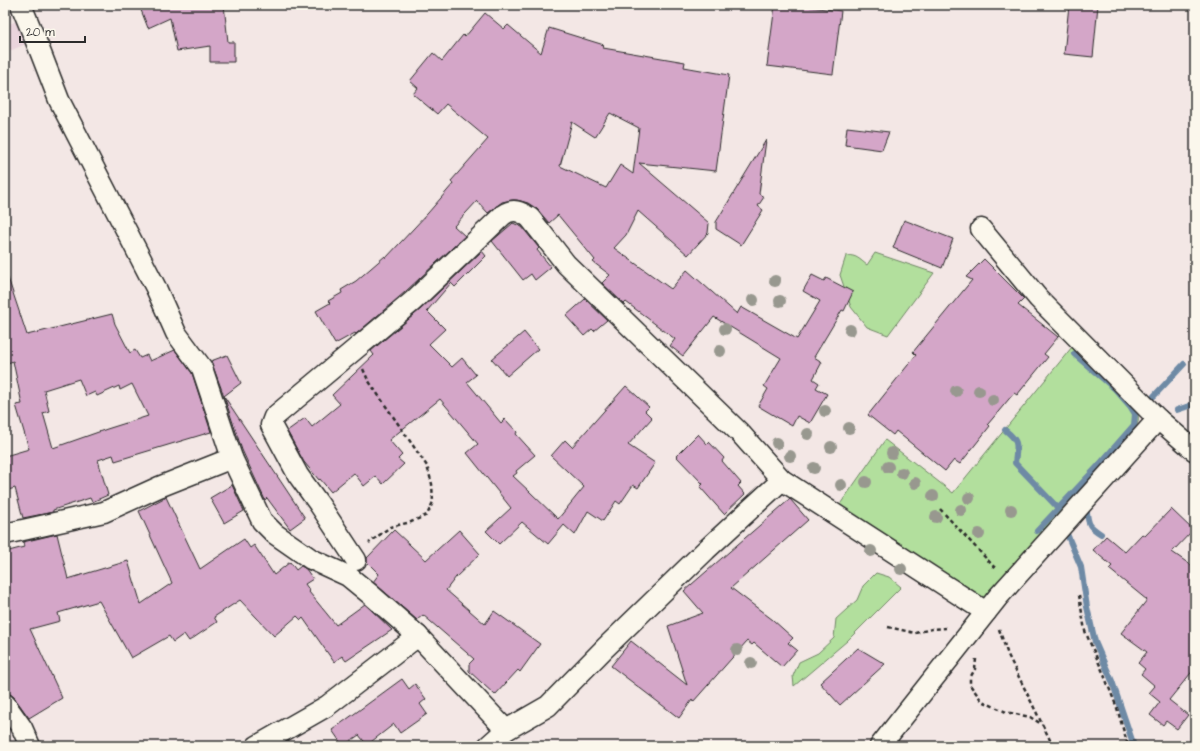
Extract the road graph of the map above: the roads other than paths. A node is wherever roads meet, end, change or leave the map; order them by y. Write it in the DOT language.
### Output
graph roads {
  1 [pos="20,5"];
  2 [pos="5,9"];
  3 [pos="981,229"];
  4 [pos="1158,419"];
  5 [pos="1195,452"];
  6 [pos="232,458"];
  7 [pos="782,480"];
  8 [pos="5,534"];
  9 [pos="356,561"];
  10 [pos="992,620"];
  11 [pos="418,636"];
  12 [pos="5,704"];
  13 [pos="506,730"];
  14 [pos="30,746"];
  15 [pos="257,746"];
  16 [pos="488,746"];
  17 [pos="880,746"];
  1 -- 2 [label="street"];
  1 -- 6 [label="street"];
  3 -- 4 [label="street"];
  4 -- 5 [label="street"];
  4 -- 10 [label="street"];
  6 -- 8 [label="street"];
  6 -- 9 [label="street"];
  7 -- 9 [label="street"];
  7 -- 10 [label="street"];
  7 -- 13 [label="street"];
  9 -- 11 [label="street"];
  10 -- 17 [label="street"];
  11 -- 13 [label="street"];
  11 -- 15 [label="street"];
  12 -- 14 [label="street"];
  13 -- 16 [label="street"];
}
